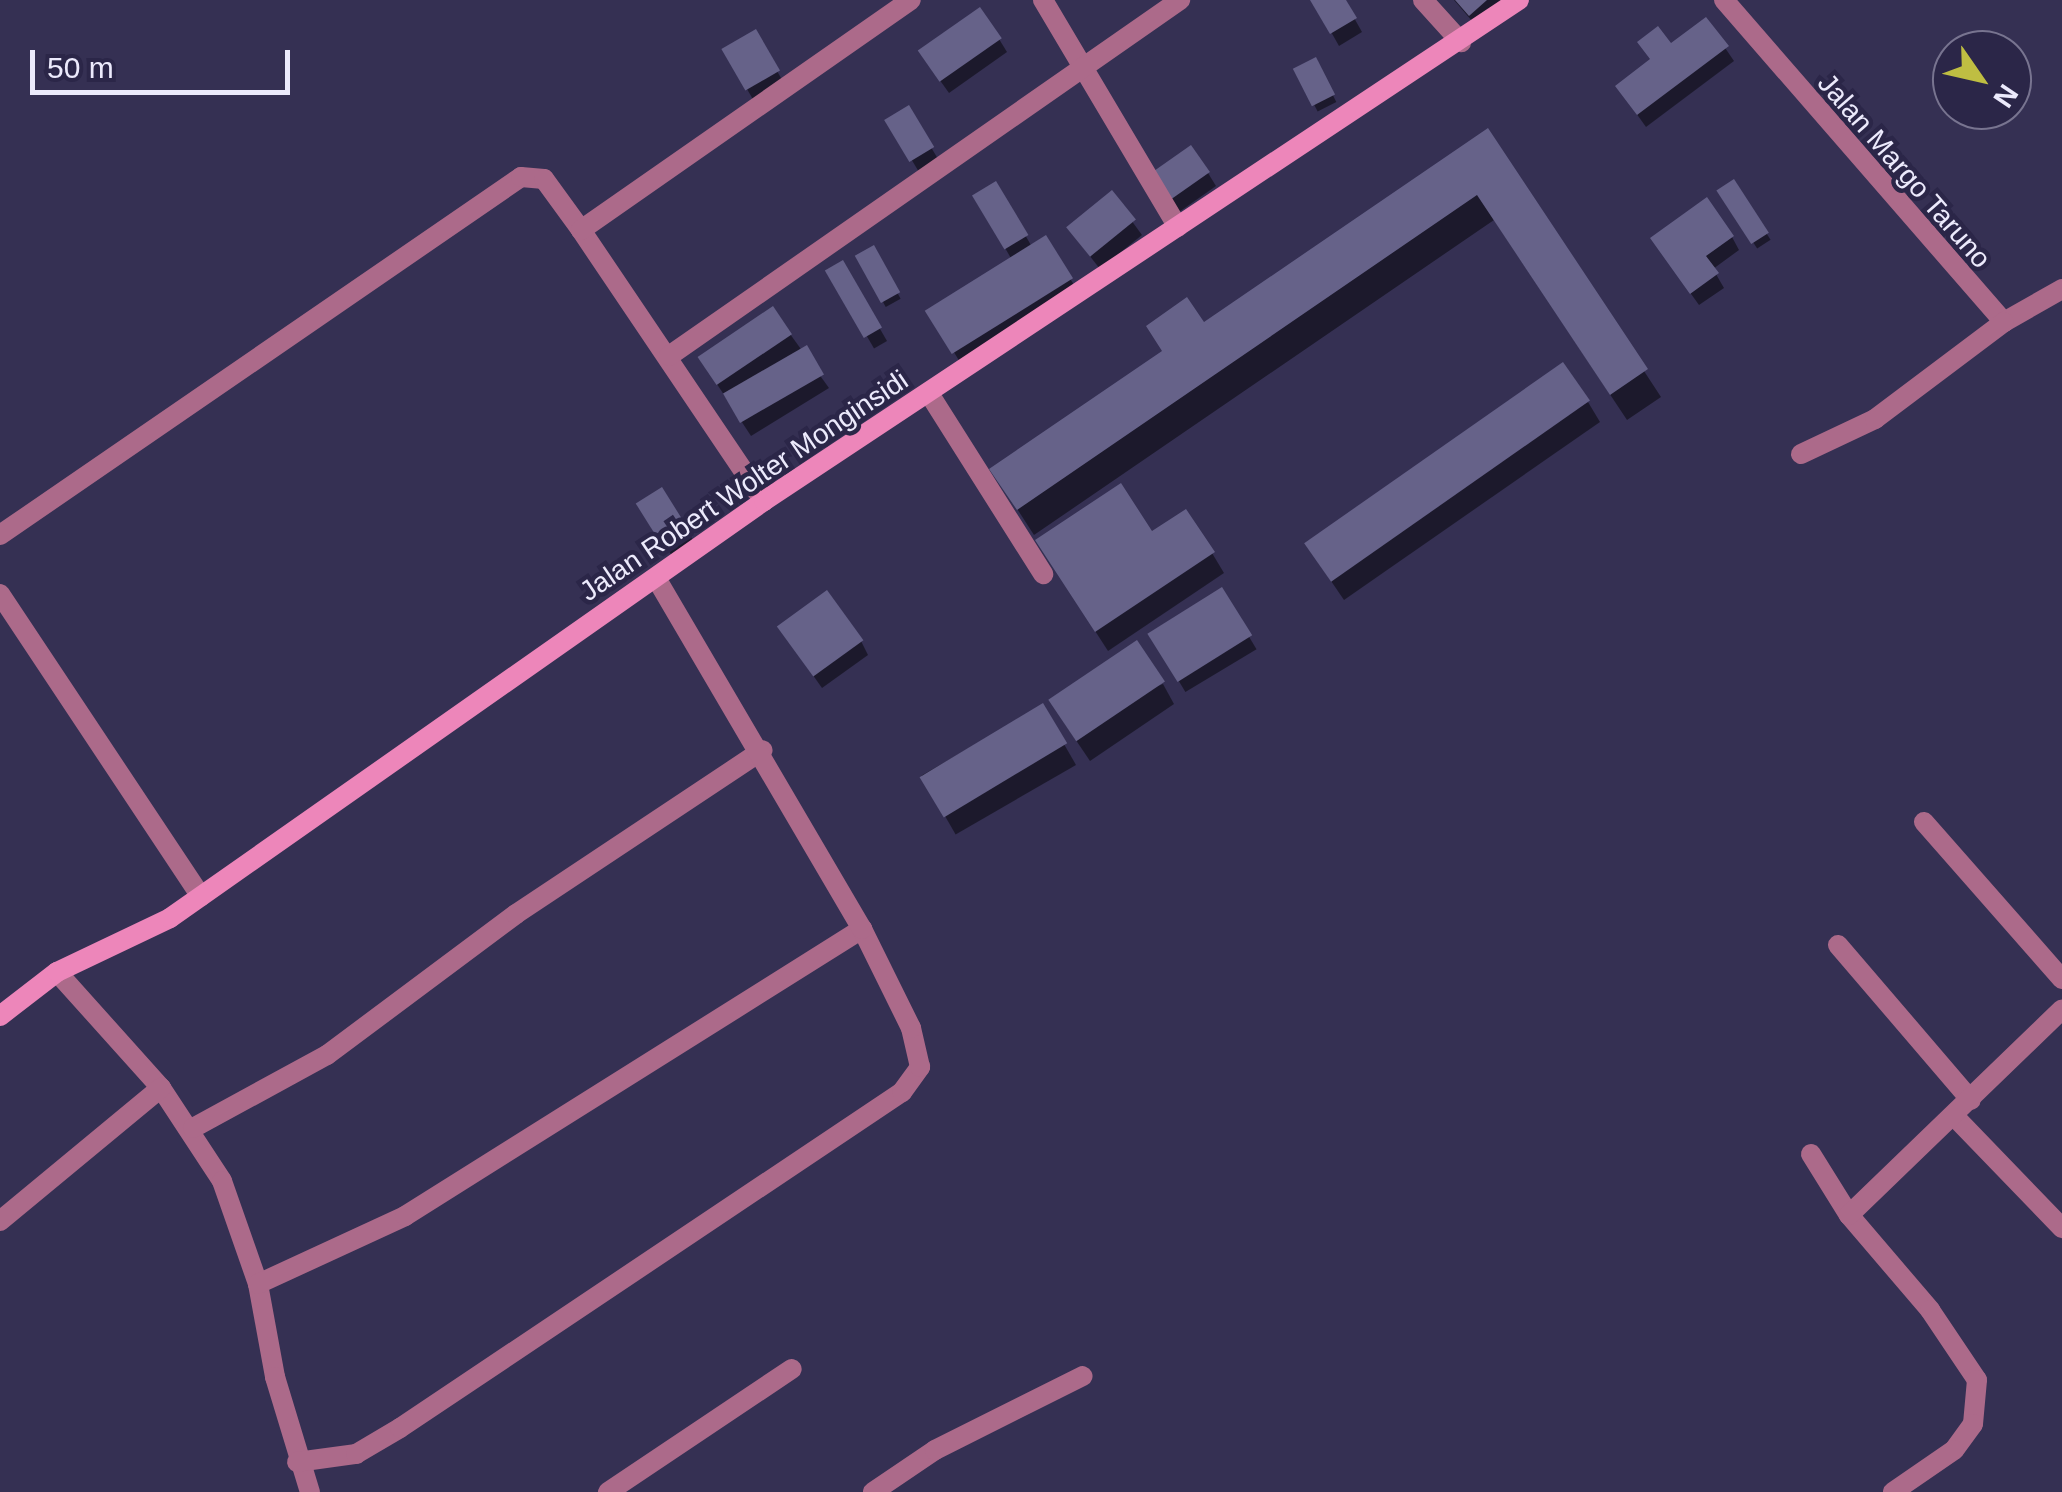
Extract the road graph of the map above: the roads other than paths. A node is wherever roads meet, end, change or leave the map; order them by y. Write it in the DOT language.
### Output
graph roads {
  1 [pos="911,0"];
  2 [pos="1042,0"];
  3 [pos="1180,0"];
  4 [pos="1423,0"];
  5 [pos="1520,0"];
  6 [pos="1724,0"];
  7 [pos="1460,42"];
  8 [pos="1084,66"];
  9 [pos="1178,228"];
  10 [pos="581,230"];
  11 [pos="2062,290"];
  12 [pos="2004,322"];
  13 [pos="668,356"];
  14 [pos="930,395"];
  15 [pos="1801,454"];
  16 [pos="764,501"];
  17 [pos="0,536"];
  18 [pos="1043,574"];
  19 [pos="656,578"];
  20 [pos="0,594"];
  21 [pos="762,750"];
  22 [pos="1924,822"];
  23 [pos="201,896"];
  24 [pos="862,930"];
  25 [pos="1838,945"];
  26 [pos="57,972"];
  27 [pos="2062,979"];
  28 [pos="2062,1008"];
  29 [pos="0,1016"];
  30 [pos="161,1088"];
  31 [pos="1970,1100"];
  32 [pos="1954,1116"];
  33 [pos="192,1128"];
  34 [pos="1811,1154"];
  35 [pos="1848,1214"];
  36 [pos="0,1221"];
  37 [pos="2062,1228"];
  38 [pos="258,1284"];
  39 [pos="792,1369"];
  40 [pos="1083,1376"];
  41 [pos="297,1462"];
  42 [pos="310,1492"];
  43 [pos="608,1492"];
  44 [pos="873,1492"];
  45 [pos="1893,1492"];
  1 -- 10 [label="street"];
  2 -- 8 [label="street"];
  3 -- 8 [label="street"];
  4 -- 7 [label="street"];
  5 -- 7 [label="main road, Jalan Robert Wolter Monginsidi"];
  6 -- 12 [label="street, Jalan Margo Taruno"];
  7 -- 9 [label="main road, Jalan Robert Wolter Monginsidi"];
  8 -- 9 [label="street"];
  8 -- 13 [label="street"];
  9 -- 14 [label="main road, Jalan Robert Wolter Monginsidi"];
  10 -- 13 [label="street"];
  10 -- 17 [label="street"];
  11 -- 12 [label="street"];
  12 -- 15 [label="street"];
  13 -- 16 [label="street"];
  14 -- 16 [label="main road, Jalan Robert Wolter Monginsidi"];
  14 -- 18 [label="street"];
  16 -- 19 [label="main road, Jalan Robert Wolter Monginsidi"];
  19 -- 21 [label="street"];
  19 -- 23 [label="main road, Jalan Robert Wolter Monginsidi"];
  20 -- 23 [label="street"];
  21 -- 24 [label="street"];
  21 -- 33 [label="street"];
  22 -- 27 [label="street"];
  23 -- 26 [label="main road, Jalan Robert Wolter Monginsidi"];
  24 -- 38 [label="street"];
  24 -- 41 [label="street"];
  25 -- 31 [label="street"];
  26 -- 29 [label="main road, Jalan Robert Wolter Monginsidi"];
  26 -- 30 [label="street"];
  28 -- 31 [label="street"];
  30 -- 33 [label="street"];
  30 -- 36 [label="street"];
  31 -- 32 [label="street"];
  32 -- 35 [label="street"];
  32 -- 37 [label="street"];
  33 -- 38 [label="street"];
  34 -- 35 [label="street"];
  35 -- 45 [label="street"];
  38 -- 41 [label="street"];
  39 -- 43 [label="street"];
  40 -- 44 [label="street"];
  41 -- 42 [label="street"];
}
